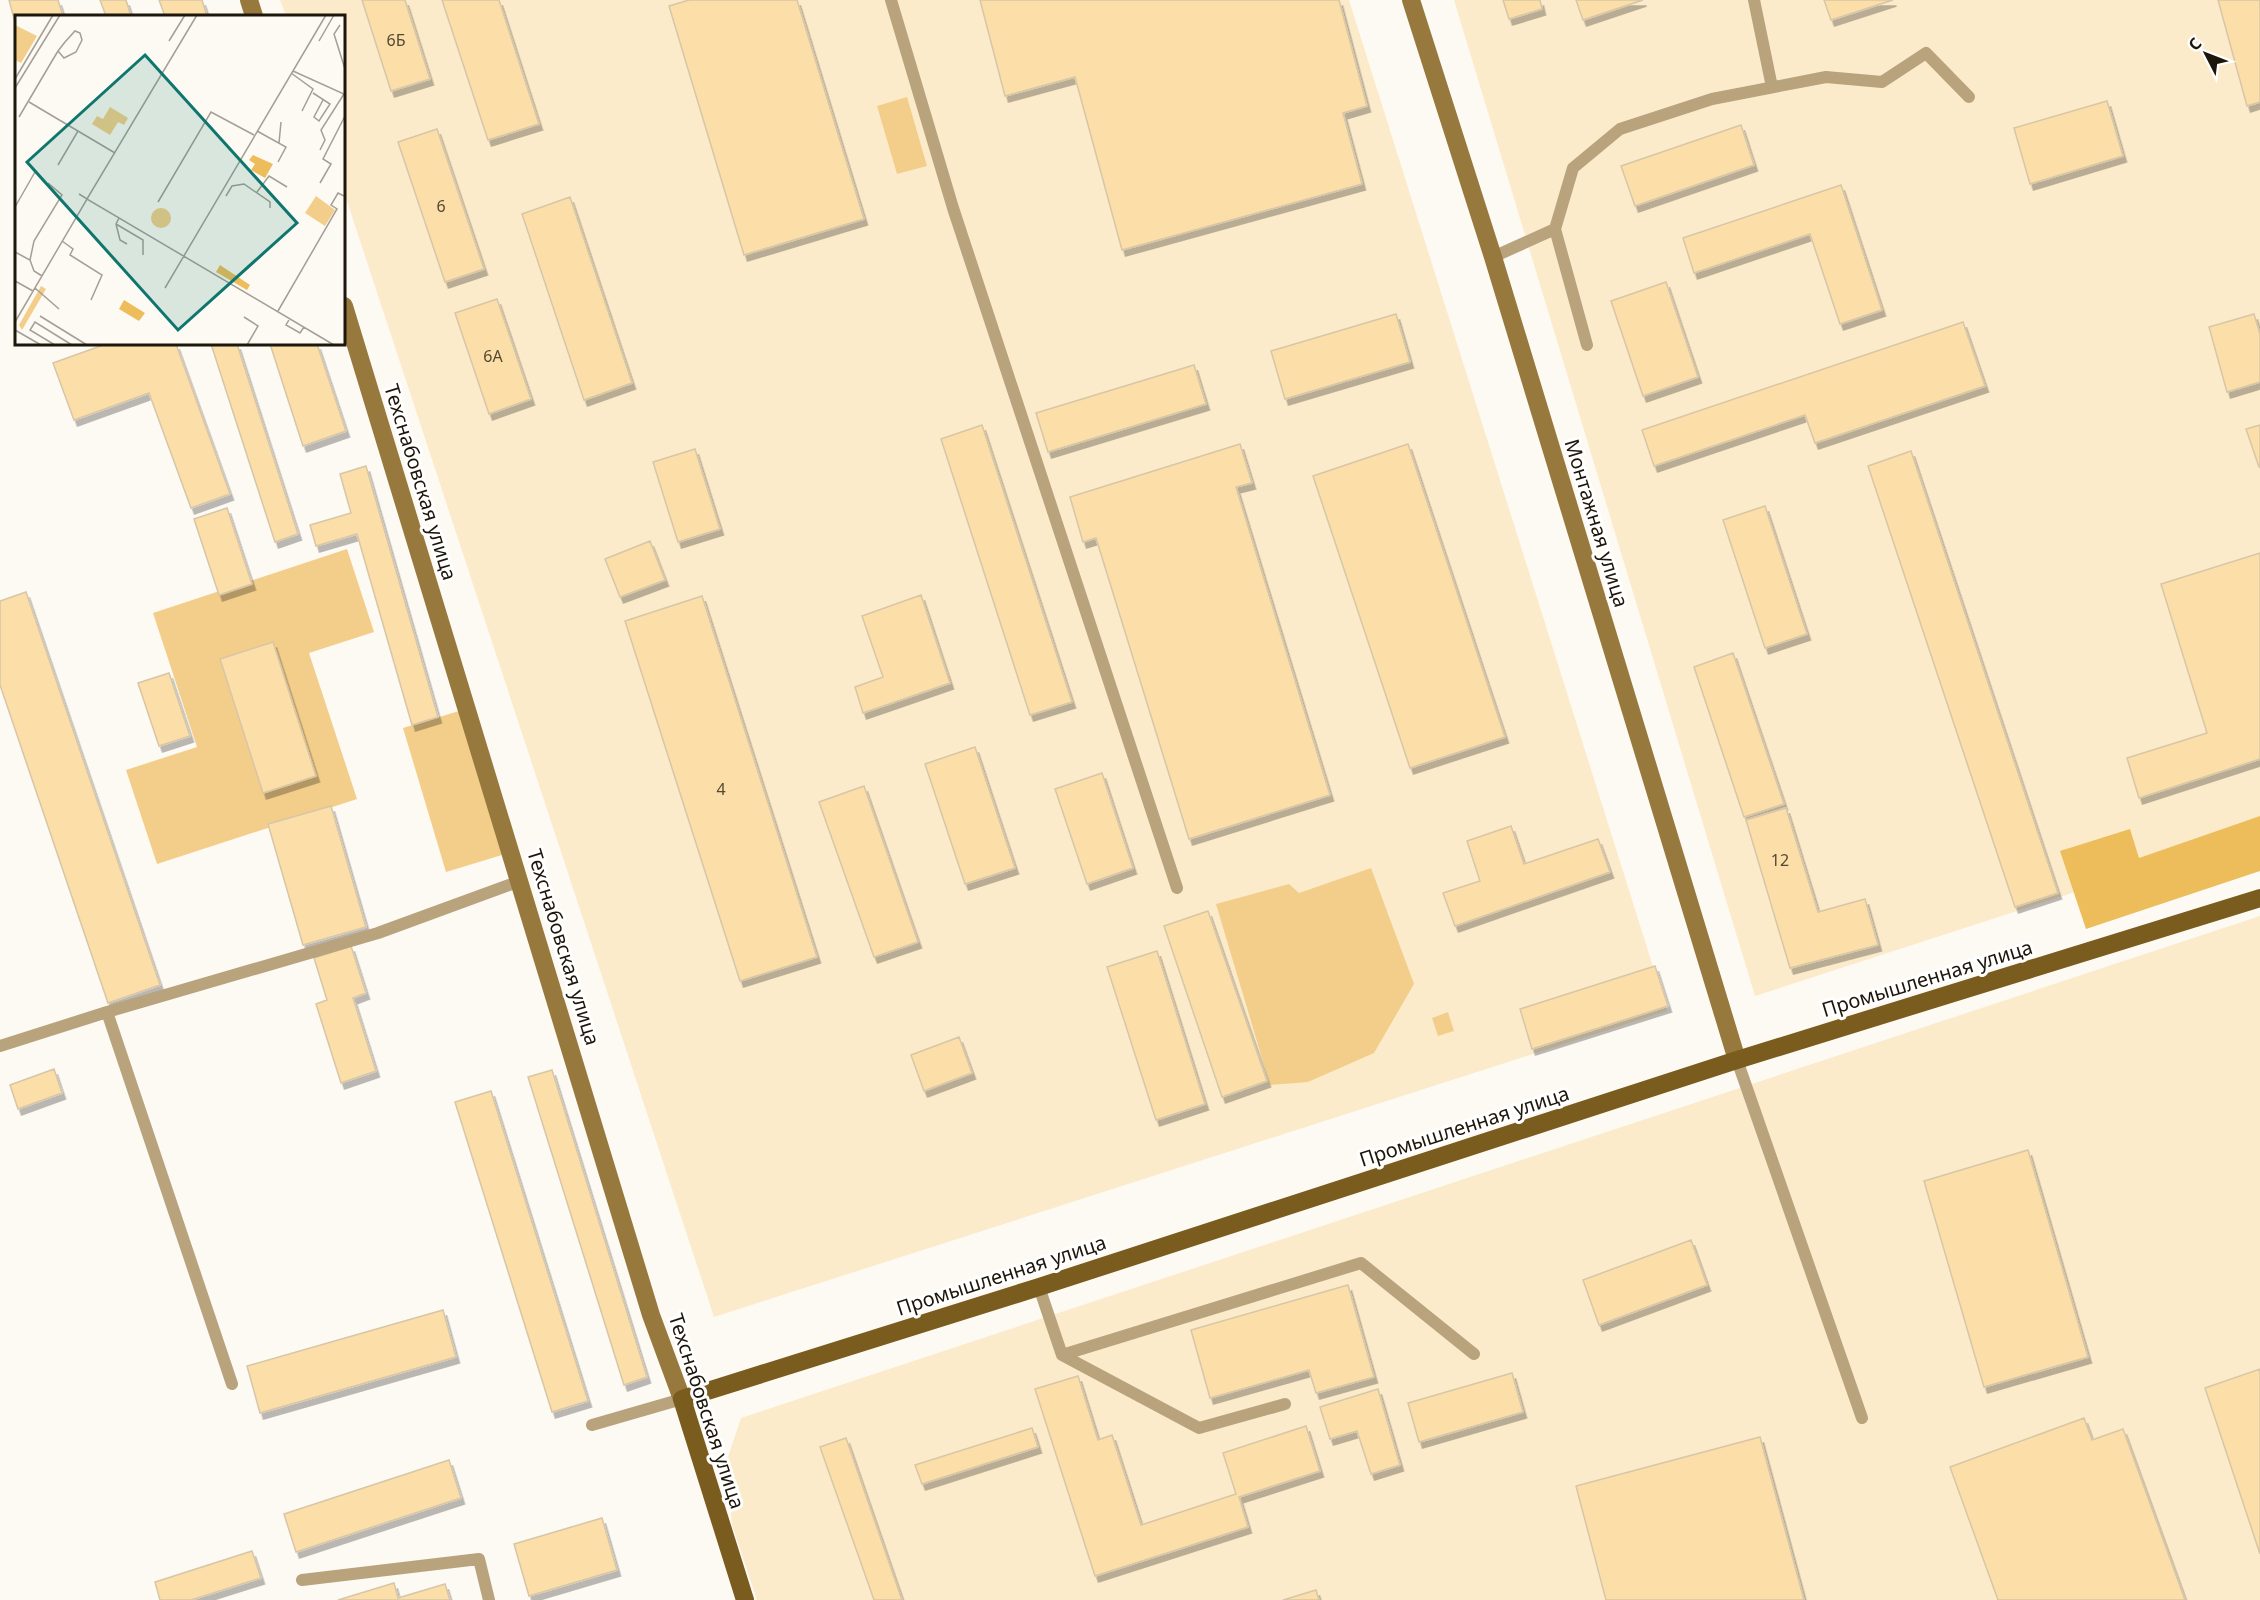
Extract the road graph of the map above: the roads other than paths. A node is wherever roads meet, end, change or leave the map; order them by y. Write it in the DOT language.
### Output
graph roads {
  1 [pos="249,0"];
  2 [pos="891,0"];
  3 [pos="1411,0"];
  4 [pos="1754,0"];
  5 [pos="254,15"];
  6 [pos="1772,87"];
  7 [pos="1970,97"];
  8 [pos="1555,229"];
  9 [pos="1493,257"];
  10 [pos="345,309"];
  11 [pos="1587,345"];
  12 [pos="520,880"];
  13 [pos="1177,888"];
  14 [pos="2260,898"];
  15 [pos="107,1012"];
  16 [pos="0,1046"];
  17 [pos="1737,1060"];
  18 [pos="1039,1287"];
  19 [pos="1474,1354"];
  20 [pos="1062,1355"];
  21 [pos="232,1384"];
  22 [pos="682,1399"];
  23 [pos="1285,1404"];
  24 [pos="1862,1418"];
  25 [pos="592,1425"];
  26 [pos="302,1580"];
  27 [pos="489,1600"];
  28 [pos="745,1600"];
  1 -- 5 [label="street"];
  2 -- 13 [label="lane"];
  3 -- 9 [label="street, Монтажная улица"];
  4 -- 6 [label="lane"];
  6 -- 7 [label="lane"];
  6 -- 8 [label="lane"];
  8 -- 9 [label="lane"];
  8 -- 11 [label="lane"];
  9 -- 17 [label="street, Монтажная улица"];
  10 -- 12 [label="street, Техснабовская улица"];
  12 -- 15 [label="lane"];
  12 -- 22 [label="street, Техснабовская улица"];
  14 -- 17 [label="main road, Промышленная улица"];
  15 -- 16 [label="lane"];
  15 -- 21 [label="lane"];
  17 -- 18 [label="main road, Промышленная улица"];
  17 -- 24 [label="lane"];
  18 -- 20 [label="lane"];
  18 -- 22 [label="main road, Промышленная улица"];
  19 -- 20 [label="lane"];
  20 -- 23 [label="lane"];
  22 -- 25 [label="lane"];
  22 -- 28 [label="main road, Техснабовская улица"];
  26 -- 27 [label="lane"];
}
